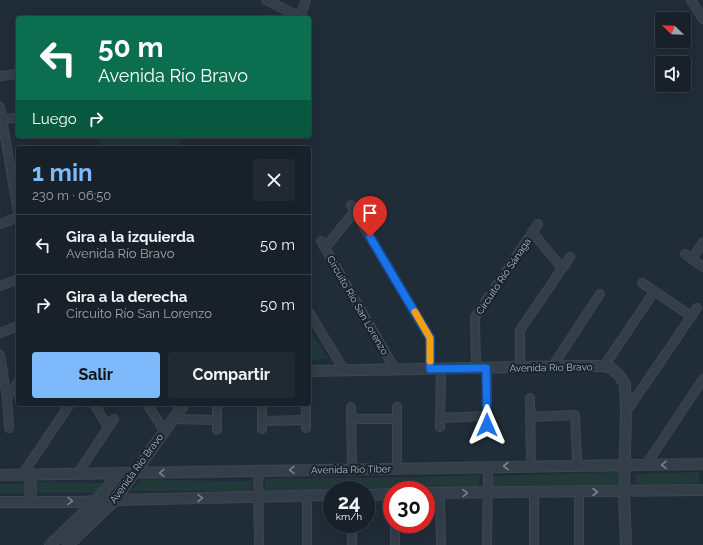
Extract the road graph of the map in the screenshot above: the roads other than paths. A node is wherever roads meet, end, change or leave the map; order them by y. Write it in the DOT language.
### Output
graph roads {
  1 [pos="266,0"];
  2 [pos="306,0"];
  3 [pos="691,0"];
  4 [pos="296,16"];
  5 [pos="301,16"];
  6 [pos="703,19"];
  7 [pos="16,74"];
  8 [pos="0,76"];
  9 [pos="0,107"];
  10 [pos="16,118"];
  11 [pos="2,119"];
  12 [pos="16,201"];
  13 [pos="16,217"];
  14 [pos="0,224"];
  15 [pos="538,224"];
  16 [pos="532,232"];
  17 [pos="703,242"];
  18 [pos="570,257"];
  19 [pos="703,267"];
  20 [pos="562,268"];
  21 [pos="16,280"];
  22 [pos="642,283"];
  23 [pos="0,286"];
  24 [pos="654,292"];
  25 [pos="600,294"];
  26 [pos="697,308"];
  27 [pos="311,315"];
  28 [pos="691,316"];
  29 [pos="16,327"];
  30 [pos="0,333"];
  31 [pos="0,355"];
  32 [pos="604,366"];
  33 [pos="520,367"];
  34 [pos="552,367"];
  35 [pos="441,368"];
  36 [pos="476,368"];
  37 [pos="486,368"];
  38 [pos="395,369"];
  39 [pos="430,369"];
  40 [pos="344,370"];
  41 [pos="311,371"];
  42 [pos="703,379"];
  43 [pos="16,385"];
  44 [pos="6,398"];
  45 [pos="530,398"];
  46 [pos="69,406"];
  47 [pos="95,406"];
  48 [pos="148,406"];
  49 [pos="182,406"];
  50 [pos="217,406"];
  51 [pos="262,406"];
  52 [pos="306,406"];
  53 [pos="351,407"];
  54 [pos="397,407"];
  55 [pos="626,412"];
  56 [pos="487,416"];
  57 [pos="530,417"];
  58 [pos="440,418"];
  59 [pos="172,419"];
  60 [pos="351,419"];
  61 [pos="397,419"];
  62 [pos="114,420"];
  63 [pos="217,420"];
  64 [pos="487,425"];
  65 [pos="108,427"];
  66 [pos="440,427"];
  67 [pos="9,428"];
  68 [pos="164,430"];
  69 [pos="217,430"];
  70 [pos="577,459"];
  71 [pos="703,464"];
  72 [pos="626,465"];
  73 [pos="646,465"];
  74 [pos="488,466"];
  75 [pos="531,466"];
  76 [pos="397,468"];
  77 [pos="352,469"];
  78 [pos="258,471"];
  79 [pos="78,473"];
  80 [pos="118,474"];
  81 [pos="134,474"];
  82 [pos="0,475"];
  83 [pos="26,475"];
  84 [pos="703,490"];
  85 [pos="487,492"];
  86 [pos="534,492"];
  87 [pos="579,492"];
  88 [pos="624,492"];
  89 [pos="435,493"];
  90 [pos="440,493"];
  91 [pos="323,495"];
  92 [pos="258,496"];
  93 [pos="307,496"];
  94 [pos="96,500"];
  95 [pos="115,500"];
  96 [pos="31,501"];
  97 [pos="0,502"];
  98 [pos="352,533"];
  99 [pos="395,533"];
  100 [pos="71,544"];
  101 [pos="50,545"];
  102 [pos="255,545"];
  103 [pos="259,545"];
  104 [pos="307,545"];
  105 [pos="352,545"];
  106 [pos="396,545"];
  107 [pos="441,545"];
  108 [pos="488,545"];
  109 [pos="534,545"];
  110 [pos="579,545"];
  111 [pos="626,545"];
  1 -- 4 [label="street"];
  2 -- 5 [label="street"];
  3 -- 6 [label="street"];
  7 -- 8 [label="street"];
  9 -- 11 [label="street"];
  10 -- 11 [label="street"];
  11 -- 12 [label="street"];
  13 -- 14 [label="street"];
  15 -- 16 [label="street, Circuito Río Sánaga"];
  16 -- 20 [label="street, Circuito Río Sánaga"];
  16 -- 36 [label="street, Circuito Río Sánaga"];
  17 -- 19 [label="street"];
  18 -- 20 [label="street"];
  20 -- 33 [label="street"];
  21 -- 23 [label="street"];
  22 -- 24 [label="street"];
  24 -- 28 [label="street"];
  24 -- 32 [label="street"];
  25 -- 34 [label="street"];
  26 -- 28 [label="street"];
  27 -- 40 [label="street"];
  28 -- 55 [label="street"];
  29 -- 30 [label="street"];
  31 -- 44 [label="street"];
  32 -- 34 [label="street, Avenida Río Bravo"];
  32 -- 55 [label="street, Avenida Río Bravo"];
  33 -- 34 [label="street, Avenida Río Bravo"];
  33 -- 37 [label="street, Avenida Río Bravo"];
  35 -- 36 [label="street, Avenida Río Bravo"];
  35 -- 39 [label="street, Avenida Río Bravo"];
  35 -- 58 [label="street"];
  36 -- 37 [label="street, Avenida Río Bravo"];
  37 -- 56 [label="street"];
  38 -- 39 [label="street, Avenida Río Bravo"];
  38 -- 39 [label="street, Circuito Río San Lorenzo"];
  38 -- 40 [label="street, Avenida Río Bravo"];
  40 -- 41 [label="street, Avenida Río Bravo"];
  42 -- 73 [label="street"];
  43 -- 44 [label="street"];
  44 -- 67 [label="street"];
  45 -- 57 [label="street"];
  46 -- 83 [label="street"];
  47 -- 65 [label="street"];
  48 -- 68 [label="street"];
  49 -- 59 [label="street, Avenida Río Bravo"];
  50 -- 63 [label="street"];
  51 -- 52 [label="street"];
  53 -- 60 [label="street"];
  54 -- 61 [label="street"];
  55 -- 72 [label="street, Avenida Río Bravo"];
  56 -- 58 [label="street"];
  56 -- 64 [label="street"];
  57 -- 70 [label="street"];
  57 -- 75 [label="street"];
  58 -- 66 [label="street"];
  59 -- 63 [label="street"];
  59 -- 68 [label="street, Avenida Río Bravo"];
  60 -- 61 [label="street"];
  60 -- 77 [label="street"];
  61 -- 76 [label="street"];
  62 -- 65 [label="street"];
  63 -- 69 [label="street"];
  65 -- 79 [label="street"];
  68 -- 81 [label="street, Avenida Río Bravo"];
  71 -- 73 [label="street, Avenida Río Tiber, one-way"];
  72 -- 73 [label="street, Avenida Río Tiber"];
  72 -- 75 [label="street, Avenida Río Tiber"];
  72 -- 88 [label="street, Avenida Río Bravo"];
  75 -- 74 [label="street, Avenida Río Tiber, one-way"];
  74 -- 76 [label="street, Avenida Río Tiber"];
  74 -- 85 [label="street"];
  76 -- 77 [label="street, Avenida Río Tiber"];
  77 -- 78 [label="street, Avenida Río Tiber, one-way"];
  78 -- 81 [label="street, Avenida Río Tiber, one-way"];
  78 -- 92 [label="street"];
  79 -- 80 [label="street, Avenida Río Tiber"];
  79 -- 83 [label="street, Avenida Río Tiber"];
  80 -- 81 [label="street, Avenida Río Tiber"];
  80 -- 94 [label="street, Avenida Río Bravo"];
  81 -- 95 [label="street, Avenida Río Bravo"];
  82 -- 83 [label="street, Avenida Río Tiber"];
  83 -- 96 [label="street"];
  84 -- 88 [label="street"];
  85 -- 86 [label="street"];
  90 -- 85 [label="street, one-way"];
  85 -- 108 [label="street"];
  86 -- 87 [label="street"];
  86 -- 109 [label="street"];
  87 -- 88 [label="street, one-way"];
  87 -- 110 [label="street"];
  88 -- 111 [label="street, Avenida Río Bravo"];
  89 -- 90 [label="street"];
  90 -- 107 [label="street"];
  91 -- 93 [label="street"];
  92 -- 93 [label="street"];
  95 -- 92 [label="street, one-way"];
  92 -- 103 [label="street"];
  93 -- 104 [label="street"];
  94 -- 95 [label="street"];
  96 -- 94 [label="street, one-way"];
  94 -- 101 [label="street, Avenida Río Bravo"];
  95 -- 100 [label="street, Avenida Río Bravo"];
  96 -- 97 [label="street"];
  98 -- 105 [label="street"];
  99 -- 106 [label="street"];
  102 -- 103 [label="street"];
}
